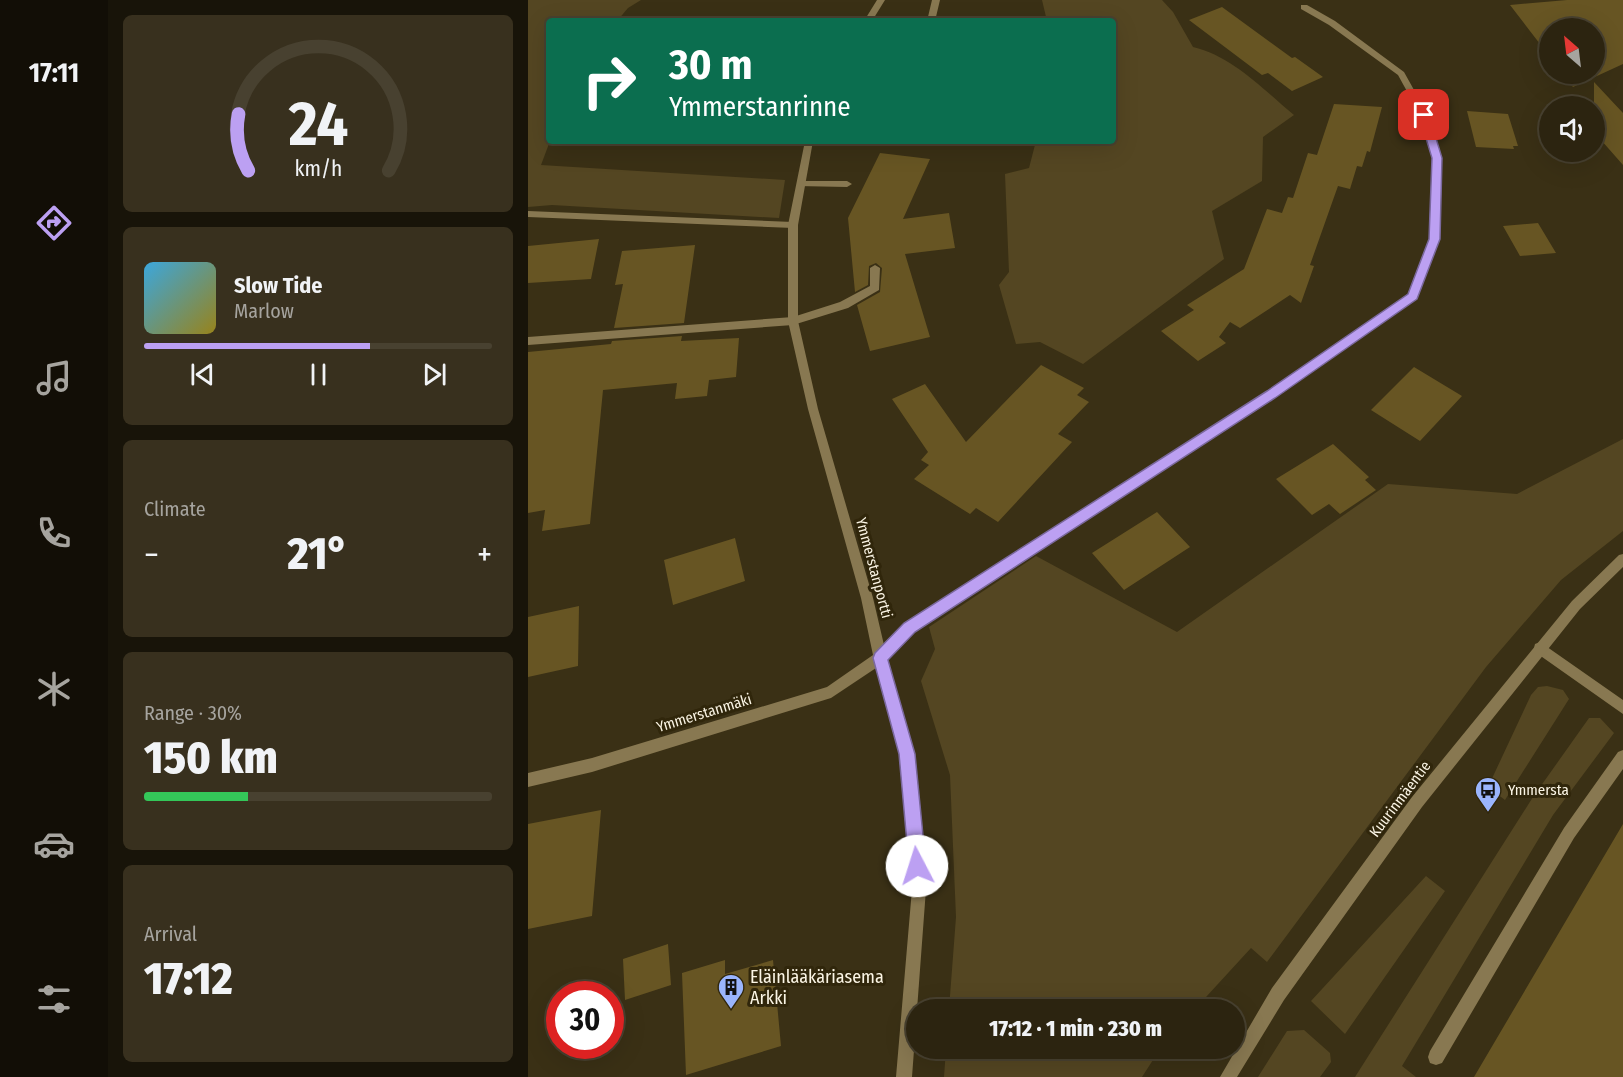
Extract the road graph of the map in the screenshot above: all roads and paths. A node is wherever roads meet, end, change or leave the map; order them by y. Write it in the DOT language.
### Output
graph roads {
  1 [pos="881,0"];
  2 [pos="936,0"];
  3 [pos="1304,7"];
  4 [pos="870,18"];
  5 [pos="932,18"];
  6 [pos="808,144"];
  7 [pos="800,184"];
  8 [pos="847,184"];
  9 [pos="528,214"];
  10 [pos="793,225"];
  11 [pos="875,268"];
  12 [pos="793,321"];
  13 [pos="528,341"];
  14 [pos="1623,559"];
  15 [pos="1540,648"];
  16 [pos="880,658"];
  17 [pos="1623,708"];
  18 [pos="1623,757"];
  19 [pos="528,780"];
  20 [pos="1436,1057"];
  21 [pos="904,1077"];
  22 [pos="1228,1077"];
  1 -- 4 [label="street"];
  2 -- 5 [label="street"];
  3 -- 16 [label="street, Ymmerstanmäki"];
  6 -- 7 [label="street, Ymmerstanportti"];
  7 -- 8 [label="street"];
  7 -- 10 [label="street, Ymmerstanportti"];
  9 -- 10 [label="street"];
  10 -- 12 [label="street, Ymmerstanportti"];
  11 -- 12 [label="street"];
  12 -- 13 [label="street"];
  12 -- 16 [label="street, Ymmerstanportti"];
  14 -- 15 [label="street, Kuurinmäentie"];
  15 -- 17 [label="street"];
  15 -- 22 [label="street, Kuurinmäentie"];
  16 -- 19 [label="street, Ymmerstanmäki"];
  16 -- 21 [label="street, Ymmerstanportti"];
  18 -- 20 [label="street"];
}
